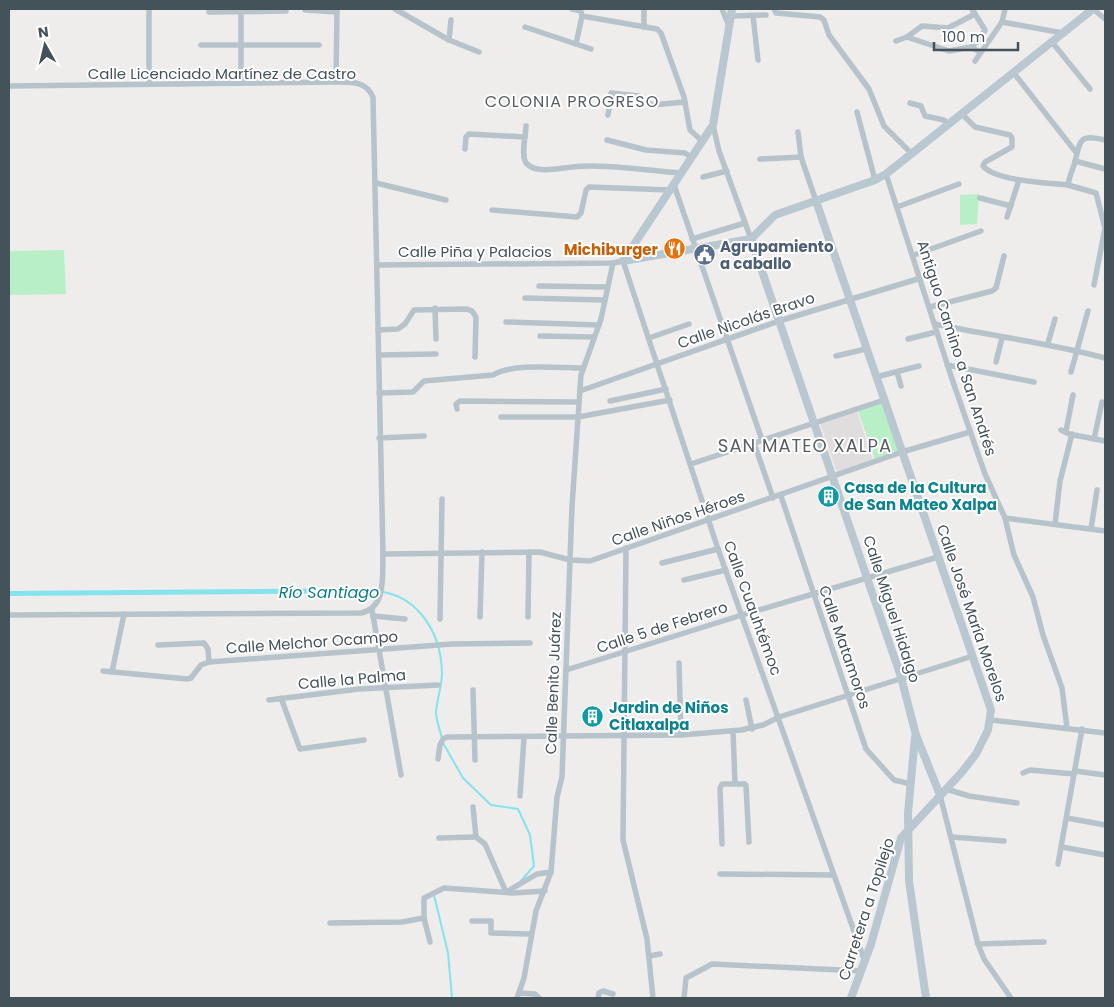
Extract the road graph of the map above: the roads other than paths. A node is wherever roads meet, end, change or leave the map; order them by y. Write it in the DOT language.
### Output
graph roads {
  1 [pos="149,9"];
  2 [pos="395,9"];
  3 [pos="572,9"];
  4 [pos="644,9"];
  5 [pos="722,9"];
  6 [pos="774,9"];
  7 [pos="1005,9"];
  8 [pos="1093,9"];
  9 [pos="305,10"];
  10 [pos="241,11"];
  11 [pos="286,11"];
  12 [pos="337,11"];
  13 [pos="974,11"];
  14 [pos="209,12"];
  15 [pos="732,12"];
  16 [pos="766,15"];
  17 [pos="582,16"];
  18 [pos="753,16"];
  19 [pos="1105,19"];
  20 [pos="451,20"];
  21 [pos="1002,22"];
  22 [pos="525,27"];
  23 [pos="644,27"];
  24 [pos="730,28"];
  25 [pos="1063,33"];
  26 [pos="907,37"];
  27 [pos="449,40"];
  28 [pos="896,41"];
  29 [pos="1052,42"];
  30 [pos="576,44"];
  31 [pos="201,45"];
  32 [pos="241,45"];
  33 [pos="319,45"];
  34 [pos="971,46"];
  35 [pos="591,49"];
  36 [pos="479,52"];
  37 [pos="980,52"];
  38 [pos="758,60"];
  39 [pos="975,61"];
  40 [pos="1013,72"];
  41 [pos="336,82"];
  42 [pos="149,84"];
  43 [pos="241,84"];
  44 [pos="9,86"];
  45 [pos="1090,89"];
  46 [pos="685,102"];
  47 [pos="910,103"];
  48 [pos="857,112"];
  49 [pos="962,114"];
  50 [pos="608,115"];
  51 [pos="948,124"];
  52 [pos="713,125"];
  53 [pos="526,126"];
  54 [pos="798,132"];
  55 [pos="525,137"];
  56 [pos="607,140"];
  57 [pos="701,140"];
  58 [pos="1105,140"];
  59 [pos="465,149"];
  60 [pos="1076,151"];
  61 [pos="912,154"];
  62 [pos="801,156"];
  63 [pos="691,157"];
  64 [pos="760,159"];
  65 [pos="1075,161"];
  66 [pos="1105,169"];
  67 [pos="727,171"];
  68 [pos="680,173"];
  69 [pos="886,174"];
  70 [pos="703,177"];
  71 [pos="875,180"];
  72 [pos="1019,180"];
  73 [pos="376,183"];
  74 [pos="958,184"];
  75 [pos="1068,185"];
  76 [pos="672,188"];
  77 [pos="980,198"];
  78 [pos="446,200"];
  79 [pos="816,201"];
  80 [pos="1010,206"];
  81 [pos="897,207"];
  82 [pos="492,210"];
  83 [pos="1007,216"];
  84 [pos="746,223"];
  85 [pos="982,231"];
  86 [pos="692,239"];
  87 [pos="752,239"];
  88 [pos="694,248"];
  89 [pos="914,255"];
  90 [pos="1004,256"];
  91 [pos="623,261"];
  92 [pos="613,263"];
  93 [pos="377,265"];
  94 [pos="921,278"];
  95 [pos="1094,285"];
  96 [pos="539,286"];
  97 [pos="606,287"];
  98 [pos="525,298"];
  99 [pos="850,299"];
  100 [pos="604,300"];
  101 [pos="435,308"];
  102 [pos="930,308"];
  103 [pos="1088,311"];
  104 [pos="1056,319"];
  105 [pos="779,321"];
  106 [pos="506,322"];
  107 [pos="689,324"];
  108 [pos="935,324"];
  109 [pos="599,325"];
  110 [pos="378,330"];
  111 [pos="936,332"];
  112 [pos="540,336"];
  113 [pos="594,337"];
  114 [pos="648,338"];
  115 [pos="1002,338"];
  116 [pos="436,339"];
  117 [pos="908,339"];
  118 [pos="726,340"];
  119 [pos="1048,344"];
  120 [pos="866,349"];
  121 [pos="1077,351"];
  122 [pos="436,354"];
  123 [pos="378,355"];
  124 [pos="836,356"];
  125 [pos="475,357"];
  126 [pos="1105,358"];
  127 [pos="996,362"];
  128 [pos="657,364"];
  129 [pos="919,366"];
  130 [pos="947,366"];
  131 [pos="582,368"];
  132 [pos="897,372"];
  133 [pos="1071,372"];
  134 [pos="876,377"];
  135 [pos="1034,382"];
  136 [pos="901,386"];
  137 [pos="666,389"];
  138 [pos="580,391"];
  139 [pos="379,393"];
  140 [pos="1073,395"];
  141 [pos="670,400"];
  142 [pos="884,400"];
  143 [pos="610,401"];
  144 [pos="579,402"];
  145 [pos="1102,402"];
  146 [pos="457,409"];
  147 [pos="501,416"];
  148 [pos="578,417"];
  149 [pos="815,422"];
  150 [pos="970,432"];
  151 [pos="1072,434"];
  152 [pos="424,436"];
  153 [pos="379,438"];
  154 [pos="1094,439"];
  155 [pos="762,440"];
  156 [pos="1105,441"];
  157 [pos="754,443"];
  158 [pos="902,452"];
  159 [pos="691,464"];
  160 [pos="834,477"];
  161 [pos="1097,490"];
  162 [pos="781,496"];
  163 [pos="773,498"];
  164 [pos="442,499"];
  165 [pos="1005,518"];
  166 [pos="710,520"];
  167 [pos="1055,524"];
  168 [pos="1091,529"];
  169 [pos="1105,531"];
  170 [pos="626,548"];
  171 [pos="718,549"];
  172 [pos="440,552"];
  173 [pos="482,552"];
  174 [pos="529,552"];
  175 [pos="383,554"];
  176 [pos="938,557"];
  177 [pos="570,560"];
  178 [pos="662,563"];
  179 [pos="726,570"];
  180 [pos="867,577"];
  181 [pos="684,580"];
  182 [pos="814,594"];
  183 [pos="373,613"];
  184 [pos="124,614"];
  185 [pos="9,615"];
  186 [pos="742,615"];
  187 [pos="480,617"];
  188 [pos="528,618"];
  189 [pos="405,619"];
  190 [pos="440,620"];
  191 [pos="530,643"];
  192 [pos="158,645"];
  193 [pos="378,650"];
  194 [pos="625,652"];
  195 [pos="973,656"];
  196 [pos="209,662"];
  197 [pos="679,663"];
  198 [pos="566,670"];
  199 [pos="103,671"];
  200 [pos="112,672"];
  201 [pos="901,677"];
  202 [pos="438,685"];
  203 [pos="385,689"];
  204 [pos="473,690"];
  205 [pos="848,694"];
  206 [pos="281,698"];
  207 [pos="269,700"];
  208 [pos="746,700"];
  209 [pos="779,717"];
  210 [pos="991,720"];
  211 [pos="752,728"];
  212 [pos="1066,728"];
  213 [pos="1082,729"];
  214 [pos="733,731"];
  215 [pos="1105,732"];
  216 [pos="681,735"];
  217 [pos="916,735"];
  218 [pos="623,736"];
  219 [pos="475,738"];
  220 [pos="524,738"];
  221 [pos="564,738"];
  222 [pos="364,740"];
  223 [pos="438,759"];
  224 [pos="475,760"];
  225 [pos="1075,772"];
  226 [pos="1023,773"];
  227 [pos="401,775"];
  228 [pos="1105,775"];
  229 [pos="735,783"];
  230 [pos="912,784"];
  231 [pos="943,792"];
  232 [pos="520,796"];
  233 [pos="1017,803"];
  234 [pos="473,808"];
  235 [pos="1067,818"];
  236 [pos="1105,825"];
  237 [pos="908,828"];
  238 [pos="476,837"];
  239 [pos="952,837"];
  240 [pos="438,838"];
  241 [pos="1004,840"];
  242 [pos="749,842"];
  243 [pos="722,844"];
  244 [pos="1062,847"];
  245 [pos="1105,855"];
  246 [pos="1058,864"];
  247 [pos="551,872"];
  248 [pos="720,874"];
  249 [pos="833,875"];
  250 [pos="504,889"];
  251 [pos="545,891"];
  252 [pos="424,918"];
  253 [pos="472,921"];
  254 [pos="330,922"];
  255 [pos="530,934"];
  256 [pos="430,942"];
  257 [pos="1044,942"];
  258 [pos="978,944"];
  259 [pos="660,954"];
  260 [pos="649,956"];
  261 [pos="865,962"];
  262 [pos="862,971"];
  263 [pos="613,994"];
  264 [pos="518,996"];
  265 [pos="538,998"];
  266 [pos="598,998"];
  267 [pos="653,998"];
  268 [pos="684,998"];
  269 [pos="851,998"];
  270 [pos="926,998"];
  271 [pos="1010,998"];
  1 -- 42 [label="street"];
  2 -- 27 [label="street"];
  3 -- 17 [label="street"];
  4 -- 23 [label="street"];
  5 -- 24 [label="street"];
  6 -- 61 [label="street"];
  7 -- 21 [label="street"];
  8 -- 19 [label="street"];
  8 -- 25 [label="main road"];
  9 -- 12 [label="street"];
  10 -- 11 [label="street"];
  10 -- 14 [label="street"];
  10 -- 32 [label="street"];
  12 -- 41 [label="street"];
  13 -- 26 [label="street"];
  13 -- 34 [label="street"];
  15 -- 18 [label="street"];
  15 -- 24 [label="main road"];
  16 -- 18 [label="street"];
  17 -- 23 [label="street"];
  17 -- 30 [label="street"];
  18 -- 38 [label="street"];
  20 -- 27 [label="street"];
  21 -- 25 [label="street"];
  21 -- 37 [label="street"];
  22 -- 30 [label="street"];
  23 -- 46 [label="street"];
  24 -- 52 [label="main road"];
  25 -- 29 [label="main road"];
  26 -- 28 [label="street"];
  26 -- 34 [label="street"];
  27 -- 36 [label="street"];
  29 -- 40 [label="main road"];
  29 -- 45 [label="street"];
  30 -- 35 [label="street"];
  31 -- 32 [label="street"];
  32 -- 33 [label="street"];
  32 -- 43 [label="street"];
  34 -- 37 [label="street"];
  37 -- 39 [label="street"];
  40 -- 49 [label="main road"];
  40 -- 60 [label="street"];
  41 -- 43 [label="street, Calle Licenciado Martínez de Castro"];
  41 -- 73 [label="street, Calle Licenciado Martínez de Castro"];
  42 -- 43 [label="street, Calle Licenciado Martínez de Castro"];
  42 -- 44 [label="street, Calle Licenciado Martínez de Castro"];
  46 -- 50 [label="street"];
  46 -- 57 [label="street"];
  47 -- 51 [label="street"];
  48 -- 71 [label="street"];
  49 -- 51 [label="main road"];
  49 -- 72 [label="street"];
  51 -- 61 [label="main road"];
  52 -- 57 [label="main road"];
  52 -- 67 [label="street, Calle Miguel Hidalgo"];
  53 -- 55 [label="street"];
  54 -- 62 [label="street"];
  55 -- 59 [label="street"];
  55 -- 68 [label="street"];
  56 -- 63 [label="street"];
  57 -- 63 [label="main road"];
  58 -- 60 [label="street"];
  60 -- 65 [label="street"];
  61 -- 69 [label="main road"];
  62 -- 64 [label="street"];
  62 -- 79 [label="street"];
  63 -- 68 [label="main road"];
  65 -- 66 [label="street"];
  65 -- 75 [label="street"];
  67 -- 70 [label="street"];
  67 -- 84 [label="street, Calle Miguel Hidalgo"];
  68 -- 76 [label="main road"];
  69 -- 71 [label="main road"];
  69 -- 81 [label="street, Antiguo Camino a San Andrés"];
  71 -- 79 [label="main road"];
  72 -- 75 [label="street"];
  72 -- 80 [label="street"];
  73 -- 78 [label="street"];
  73 -- 93 [label="street, Calle Licenciado Martínez de Castro"];
  74 -- 81 [label="street"];
  75 -- 95 [label="street"];
  76 -- 82 [label="street"];
  76 -- 86 [label="street"];
  76 -- 91 [label="main road"];
  77 -- 80 [label="street"];
  79 -- 87 [label="main road"];
  79 -- 99 [label="main road, Calle José María Morelos"];
  80 -- 83 [label="street"];
  81 -- 89 [label="street, Antiguo Camino a San Andrés"];
  84 -- 86 [label="street"];
  84 -- 87 [label="street, Calle Miguel Hidalgo"];
  85 -- 89 [label="street"];
  86 -- 88 [label="street"];
  87 -- 88 [label="main road, Calle Piña y Palacios"];
  87 -- 105 [label="main road, Calle Miguel Hidalgo"];
  88 -- 91 [label="main road, Calle Piña y Palacios"];
  88 -- 118 [label="street"];
  89 -- 94 [label="street, Antiguo Camino a San Andrés"];
  90 -- 102 [label="street"];
  91 -- 92 [label="street, Calle Piña y Palacios"];
  91 -- 114 [label="street, Calle Cuauhtémoc"];
  92 -- 93 [label="street, Calle Piña y Palacios"];
  92 -- 97 [label="street, Calle Benito Juárez"];
  93 -- 110 [label="street, Calle Licenciado Martínez de Castro"];
  94 -- 99 [label="street, Calle Nicolás Bravo"];
  94 -- 102 [label="street, Antiguo Camino a San Andrés"];
  96 -- 97 [label="street"];
  97 -- 100 [label="street, Calle Benito Juárez"];
  98 -- 100 [label="street"];
  99 -- 105 [label="street, Calle Nicolás Bravo"];
  99 -- 120 [label="main road, Calle José María Morelos"];
  100 -- 109 [label="street, Calle Benito Juárez"];
  101 -- 110 [label="street"];
  101 -- 116 [label="street"];
  101 -- 125 [label="street"];
  102 -- 108 [label="street, Antiguo Camino a San Andrés"];
  103 -- 121 [label="street"];
  104 -- 119 [label="street"];
  105 -- 118 [label="street, Calle Nicolás Bravo"];
  105 -- 149 [label="main road, Calle Miguel Hidalgo"];
  106 -- 109 [label="street"];
  107 -- 114 [label="street"];
  108 -- 111 [label="street, Antiguo Camino a San Andrés"];
  108 -- 115 [label="street"];
  109 -- 113 [label="street, Calle Benito Juárez"];
  110 -- 123 [label="street, Calle Licenciado Martínez de Castro"];
  111 -- 117 [label="street"];
  111 -- 130 [label="street, Antiguo Camino a San Andrés"];
  112 -- 113 [label="street"];
  113 -- 131 [label="street, Calle Benito Juárez"];
  114 -- 128 [label="street, Calle Cuauhtémoc"];
  115 -- 119 [label="street"];
  115 -- 127 [label="street"];
  118 -- 128 [label="street, Calle Nicolás Bravo"];
  118 -- 155 [label="street"];
  119 -- 121 [label="street"];
  120 -- 124 [label="street"];
  120 -- 134 [label="main road, Calle José María Morelos"];
  121 -- 126 [label="street"];
  121 -- 133 [label="street"];
  122 -- 123 [label="street"];
  123 -- 139 [label="street, Calle Licenciado Martínez de Castro"];
  128 -- 137 [label="street, Calle Cuauhtémoc"];
  128 -- 138 [label="street, Calle Nicolás Bravo"];
  129 -- 132 [label="street"];
  130 -- 135 [label="street"];
  130 -- 150 [label="street, Antiguo Camino a San Andrés"];
  131 -- 138 [label="street, Calle Benito Juárez"];
  131 -- 139 [label="street"];
  132 -- 134 [label="street"];
  132 -- 136 [label="street"];
  134 -- 142 [label="main road, Calle José María Morelos"];
  137 -- 141 [label="street, Calle Cuauhtémoc"];
  137 -- 143 [label="street"];
  138 -- 144 [label="street, Calle Benito Juárez"];
  139 -- 153 [label="street, Calle Licenciado Martínez de Castro"];
  140 -- 151 [label="street"];
  141 -- 148 [label="street"];
  141 -- 159 [label="street, Calle Cuauhtémoc"];
  142 -- 149 [label="street"];
  142 -- 158 [label="main road, Calle José María Morelos"];
  144 -- 146 [label="street"];
  144 -- 148 [label="street, Calle Benito Juárez"];
  145 -- 154 [label="street"];
  147 -- 148 [label="street"];
  148 -- 177 [label="street, Calle Benito Juárez"];
  149 -- 155 [label="street"];
  149 -- 160 [label="main road, Calle Miguel Hidalgo"];
  150 -- 158 [label="street, Calle Niños Héroes"];
  150 -- 165 [label="street, Antiguo Camino a San Andrés"];
  151 -- 154 [label="street"];
  151 -- 167 [label="street"];
  152 -- 153 [label="street"];
  153 -- 175 [label="street, Calle Licenciado Martínez de Castro"];
  154 -- 156 [label="street"];
  155 -- 157 [label="street"];
  157 -- 159 [label="street"];
  157 -- 163 [label="street"];
  158 -- 160 [label="street, Calle Niños Héroes"];
  158 -- 176 [label="main road, Calle José María Morelos"];
  159 -- 166 [label="street, Calle Cuauhtémoc"];
  160 -- 162 [label="street, Calle Niños Héroes"];
  160 -- 180 [label="main road, Calle Miguel Hidalgo"];
  161 -- 168 [label="street"];
  162 -- 163 [label="street, Calle Niños Héroes"];
  162 -- 182 [label="street, Calle Matamoros"];
  163 -- 166 [label="street, Calle Niños Héroes"];
  164 -- 172 [label="street"];
  165 -- 167 [label="street"];
  165 -- 212 [label="street, Antiguo Camino a San Andrés"];
  166 -- 170 [label="street, Calle Niños Héroes"];
  166 -- 171 [label="street, Calle Cuauhtémoc"];
  167 -- 168 [label="street"];
  168 -- 169 [label="street"];
  170 -- 177 [label="street, Calle Niños Héroes"];
  170 -- 194 [label="street"];
  171 -- 178 [label="street"];
  171 -- 179 [label="street, Calle Cuauhtémoc"];
  172 -- 173 [label="street, Calle Niños Héroes"];
  172 -- 175 [label="street, Calle Niños Héroes"];
  172 -- 190 [label="street"];
  173 -- 174 [label="street, Calle Niños Héroes"];
  173 -- 187 [label="street"];
  174 -- 177 [label="street, Calle Niños Héroes"];
  174 -- 188 [label="street"];
  175 -- 183 [label="street, Calle Licenciado Martínez de Castro"];
  176 -- 180 [label="street, Calle 5 de Febrero"];
  176 -- 195 [label="main road, Calle José María Morelos"];
  177 -- 198 [label="street, Calle Benito Juárez"];
  179 -- 181 [label="street"];
  179 -- 186 [label="street, Calle Cuauhtémoc"];
  180 -- 182 [label="street, Calle 5 de Febrero"];
  180 -- 201 [label="main road, Calle Miguel Hidalgo"];
  182 -- 186 [label="street, Calle 5 de Febrero"];
  182 -- 205 [label="street, Calle Matamoros"];
  183 -- 184 [label="street"];
  183 -- 189 [label="street"];
  183 -- 193 [label="street"];
  184 -- 185 [label="street"];
  184 -- 200 [label="street"];
  186 -- 194 [label="street, Calle 5 de Febrero"];
  186 -- 209 [label="street, Calle Cuauhtémoc"];
  191 -- 193 [label="street, Calle Melchor Ocampo"];
  192 -- 196 [label="street"];
  193 -- 196 [label="street, Calle Melchor Ocampo"];
  193 -- 203 [label="street"];
  194 -- 198 [label="street, Calle 5 de Febrero"];
  194 -- 218 [label="street"];
  195 -- 201 [label="street"];
  195 -- 210 [label="main road, Calle José María Morelos"];
  196 -- 200 [label="street, Calle Melchor Ocampo"];
  197 -- 216 [label="street"];
  198 -- 221 [label="street, Calle Benito Juárez"];
  199 -- 200 [label="street, Calle Melchor Ocampo"];
  201 -- 205 [label="street"];
  201 -- 217 [label="main road, Calle Miguel Hidalgo"];
  202 -- 203 [label="street, Calle la Palma"];
  203 -- 206 [label="street, Calle la Palma"];
  203 -- 227 [label="street"];
  204 -- 219 [label="street"];
  205 -- 209 [label="street"];
  205 -- 230 [label="street, Calle Matamoros"];
  206 -- 207 [label="street, Calle la Palma"];
  206 -- 222 [label="street"];
  208 -- 211 [label="street"];
  209 -- 211 [label="street"];
  209 -- 249 [label="street, Calle Cuauhtémoc"];
  210 -- 212 [label="street"];
  210 -- 231 [label="main road, Calle José María Morelos"];
  211 -- 214 [label="street"];
  212 -- 213 [label="street"];
  213 -- 215 [label="street"];
  213 -- 225 [label="street"];
  214 -- 216 [label="street"];
  214 -- 229 [label="street"];
  216 -- 218 [label="street"];
  217 -- 230 [label="main road, Calle Miguel Hidalgo"];
  217 -- 231 [label="main road, Calle Miguel Hidalgo"];
  218 -- 221 [label="street"];
  218 -- 260 [label="street"];
  219 -- 220 [label="street"];
  219 -- 223 [label="street"];
  219 -- 224 [label="street"];
  220 -- 221 [label="street"];
  220 -- 232 [label="street"];
  221 -- 247 [label="street, Calle Benito Juárez"];
  225 -- 226 [label="street"];
  225 -- 228 [label="street"];
  225 -- 235 [label="street"];
  229 -- 242 [label="street"];
  229 -- 243 [label="street"];
  230 -- 237 [label="main road, Calle Miguel Hidalgo"];
  231 -- 233 [label="street"];
  231 -- 237 [label="main road, Calle José María Morelos"];
  231 -- 239 [label="street"];
  234 -- 238 [label="street"];
  235 -- 236 [label="street"];
  235 -- 244 [label="street"];
  237 -- 261 [label="main road, Carretera a Topilejo"];
  237 -- 270 [label="main road"];
  238 -- 240 [label="street"];
  238 -- 250 [label="street"];
  239 -- 241 [label="street"];
  239 -- 258 [label="street"];
  244 -- 245 [label="street"];
  244 -- 246 [label="street"];
  247 -- 250 [label="street"];
  247 -- 251 [label="street, Calle Benito Juárez"];
  248 -- 249 [label="street"];
  249 -- 261 [label="street, Calle Cuauhtémoc"];
  250 -- 251 [label="street"];
  250 -- 252 [label="street"];
  251 -- 255 [label="street, Calle Benito Juárez"];
  252 -- 254 [label="street"];
  252 -- 256 [label="street"];
  253 -- 255 [label="street"];
  255 -- 264 [label="street, Calle Benito Juárez"];
  257 -- 258 [label="street"];
  258 -- 271 [label="street"];
  259 -- 260 [label="street"];
  260 -- 267 [label="street"];
  261 -- 262 [label="main road, Carretera a Topilejo"];
  262 -- 268 [label="street"];
  262 -- 269 [label="main road, Carretera a Topilejo"];
  263 -- 266 [label="street"];
  264 -- 265 [label="street, Calle Benito Juárez"];
}
